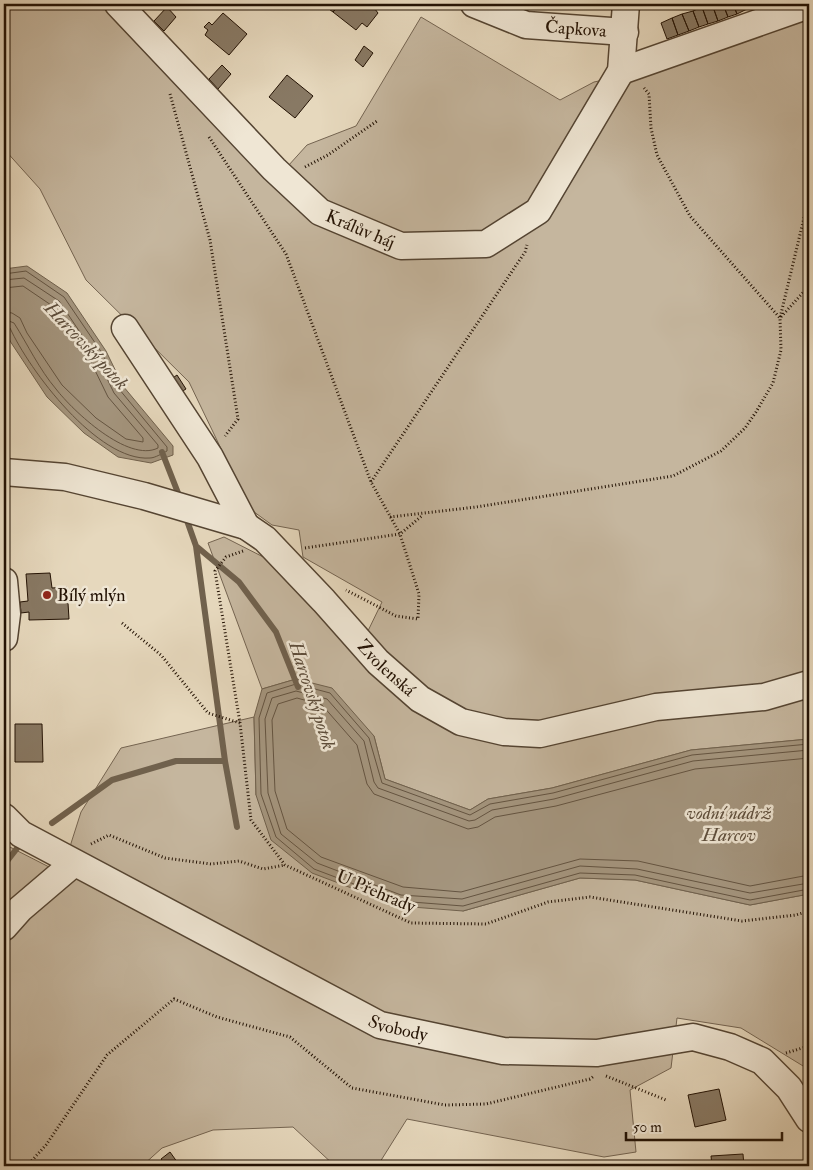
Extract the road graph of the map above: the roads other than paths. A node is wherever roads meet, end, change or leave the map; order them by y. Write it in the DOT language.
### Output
graph roads {
  1 [pos="118,4"];
  2 [pos="474,4"];
  3 [pos="809,5"];
  4 [pos="629,12"];
  5 [pos="622,71"];
  6 [pos="125,328"];
  7 [pos="4,472"];
  8 [pos="235,523"];
  9 [pos="4,582"];
  10 [pos="4,638"];
  11 [pos="809,684"];
  12 [pos="4,817"];
  13 [pos="74,863"];
  14 [pos="4,927"];
  15 [pos="809,1119"];
  1 -- 5 [label="street, Králův háj"];
  2 -- 4 [label="street, Čapkova"];
  3 -- 5 [label="street"];
  4 -- 5 [label="street, Králův háj"];
  6 -- 8 [label="street"];
  7 -- 8 [label="street, Zvolenská"];
  8 -- 11 [label="street, Zvolenská"];
  9 -- 10 [label="street"];
  12 -- 13 [label="street, Svobody"];
  13 -- 14 [label="street"];
  13 -- 15 [label="street, Svobody"];
}
